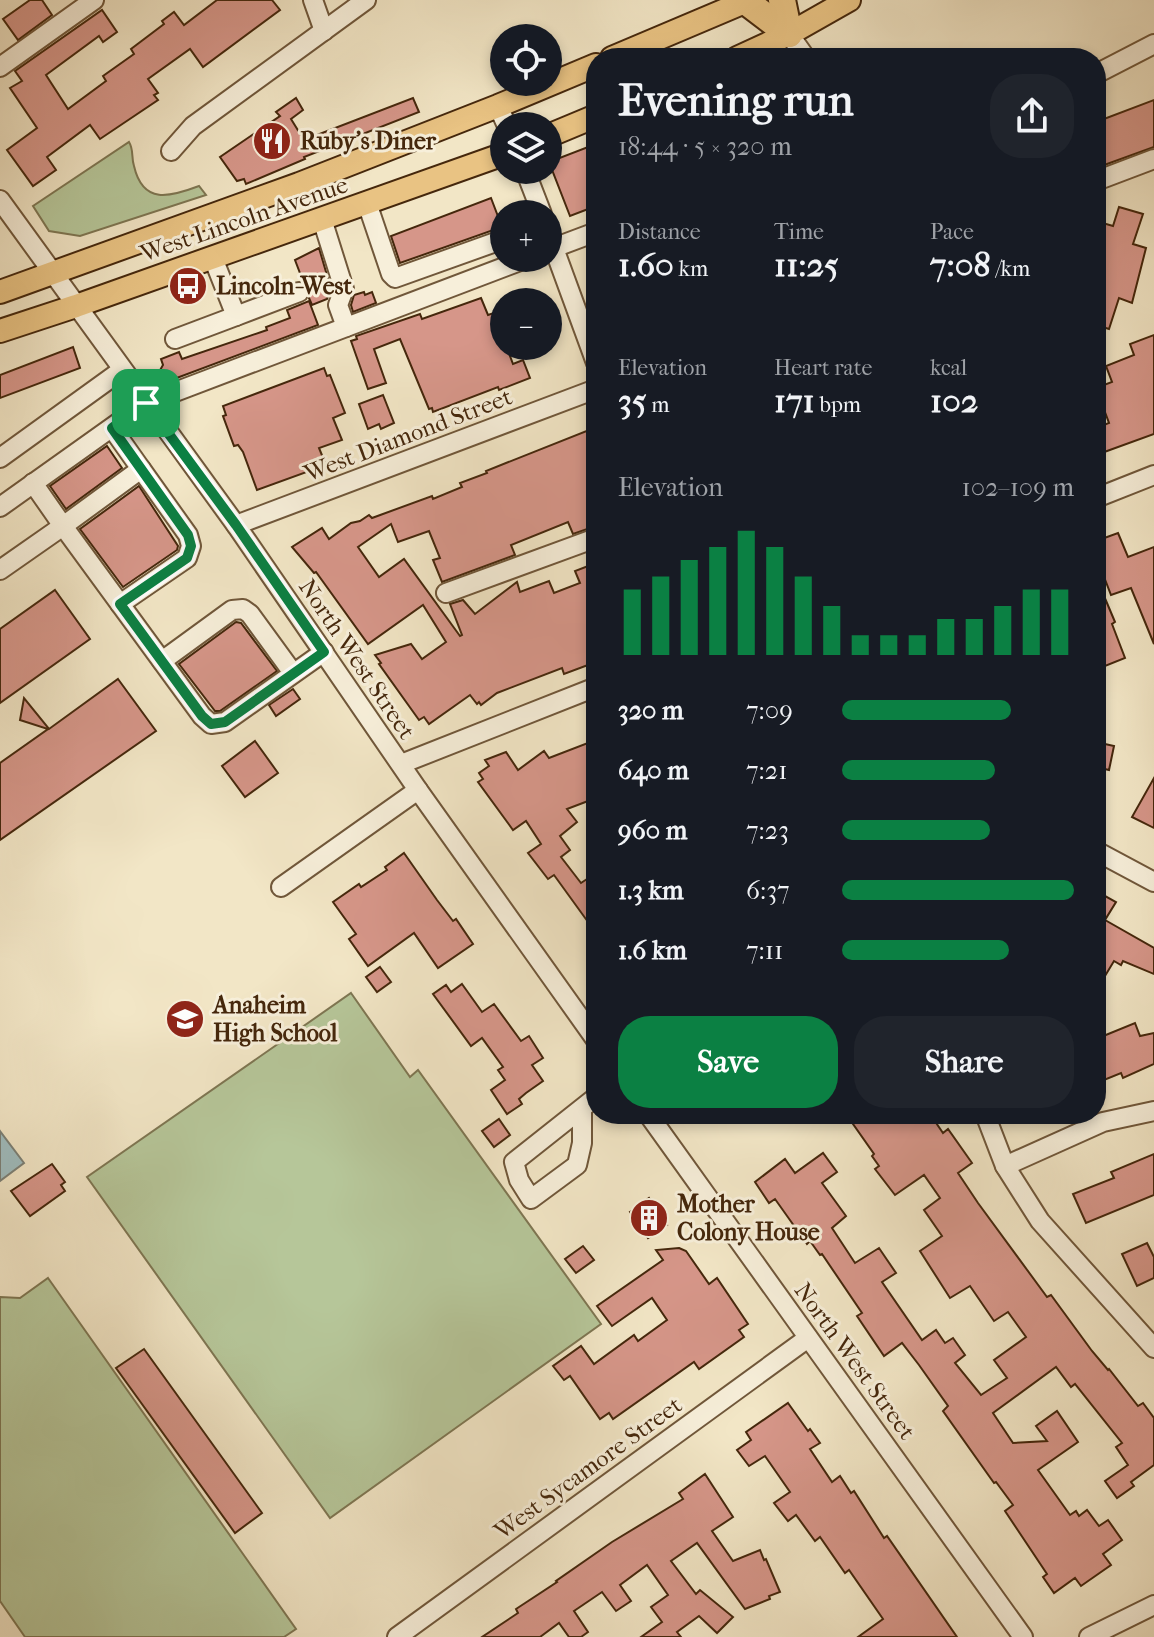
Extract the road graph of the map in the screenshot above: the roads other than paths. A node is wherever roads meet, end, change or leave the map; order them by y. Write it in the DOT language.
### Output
graph roads {
  1 [pos="94,0"];
  2 [pos="313,0"];
  3 [pos="366,0"];
  4 [pos="782,0"];
  5 [pos="849,0"];
  6 [pos="746,1"];
  7 [pos="324,31"];
  8 [pos="789,34"];
  9 [pos="1154,44"];
  10 [pos="636,48"];
  11 [pos="759,48"];
  12 [pos="799,48"];
  13 [pos="0,67"];
  14 [pos="1106,69"];
  15 [pos="586,70"];
  16 [pos="510,112"];
  17 [pos="490,120"];
  18 [pos="586,120"];
  19 [pos="562,130"];
  20 [pos="171,151"];
  21 [pos="490,159"];
  22 [pos="1154,159"];
  23 [pos="1106,177"];
  24 [pos="0,200"];
  25 [pos="367,203"];
  26 [pos="322,219"];
  27 [pos="586,234"];
  28 [pos="562,240"];
  29 [pos="490,244"];
  30 [pos="213,258"];
  31 [pos="490,271"];
  32 [pos="561,272"];
  33 [pos="52,273"];
  34 [pos="0,292"];
  35 [pos="299,292"];
  36 [pos="76,306"];
  37 [pos="236,316"];
  38 [pos="346,327"];
  39 [pos="0,331"];
  40 [pos="586,337"];
  41 [pos="175,339"];
  42 [pos="122,370"];
  43 [pos="586,393"];
  44 [pos="146,403"];
  45 [pos="112,428"];
  46 [pos="0,458"];
  47 [pos="141,469"];
  48 [pos="1154,475"];
  49 [pos="33,483"];
  50 [pos="1106,494"];
  51 [pos="0,507"];
  52 [pos="236,525"];
  53 [pos="63,526"];
  54 [pos="586,542"];
  55 [pos="0,570"];
  56 [pos="446,593"];
  57 [pos="120,604"];
  58 [pos="324,652"];
  59 [pos="162,661"];
  60 [pos="293,673"];
  61 [pos="586,691"];
  62 [pos="401,764"];
  63 [pos="418,790"];
  64 [pos="1106,856"];
  65 [pos="1154,882"];
  66 [pos="281,887"];
  67 [pos="586,1026"];
  68 [pos="586,1105"];
  69 [pos="1154,1111"];
  70 [pos="586,1120"];
  71 [pos="1106,1121"];
  72 [pos="655,1124"];
  73 [pos="989,1124"];
  74 [pos="1099,1124"];
  75 [pos="1005,1166"];
  76 [pos="808,1338"];
  77 [pos="1154,1348"];
  78 [pos="1154,1605"];
  79 [pos="397,1637"];
  80 [pos="1023,1637"];
  81 [pos="1089,1637"];
  1 -- 13 [label="street"];
  2 -- 7 [label="street"];
  3 -- 7 [label="street"];
  4 -- 8 [label="highway"];
  5 -- 8 [label="main road"];
  6 -- 8 [label="highway"];
  6 -- 10 [label="main road"];
  7 -- 20 [label="street"];
  8 -- 11 [label="main road"];
  8 -- 12 [label="street"];
  9 -- 14 [label="street"];
  15 -- 16 [label="main road, West Lincoln Avenue"];
  17 -- 33 [label="main road, West Lincoln Avenue"];
  18 -- 19 [label="main road"];
  21 -- 25 [label="main road, West Lincoln Avenue"];
  22 -- 23 [label="street"];
  24 -- 33 [label="street, North West Street"];
  25 -- 26 [label="main road, West Lincoln Avenue"];
  25 -- 29 [label="street"];
  26 -- 30 [label="main road, West Lincoln Avenue"];
  26 -- 38 [label="street"];
  27 -- 28 [label="street"];
  30 -- 36 [label="main road, West Lincoln Avenue"];
  30 -- 37 [label="street"];
  31 -- 38 [label="street"];
  32 -- 40 [label="street"];
  33 -- 34 [label="main road, West Lincoln Avenue"];
  33 -- 36 [label="street, North West Street"];
  35 -- 37 [label="street"];
  36 -- 39 [label="main road, West Lincoln Avenue"];
  36 -- 42 [label="street, North West Street"];
  37 -- 41 [label="street"];
  38 -- 44 [label="street"];
  42 -- 44 [label="street, North West Street"];
  42 -- 46 [label="street"];
  43 -- 52 [label="street, West Diamond Street"];
  44 -- 45 [label="street"];
  44 -- 52 [label="street, North West Street"];
  45 -- 47 [label="street"];
  45 -- 49 [label="street"];
  47 -- 53 [label="street"];
  47 -- 57 [label="street"];
  48 -- 50 [label="street"];
  49 -- 51 [label="street"];
  49 -- 53 [label="street"];
  52 -- 58 [label="street, North West Street"];
  53 -- 55 [label="street"];
  53 -- 57 [label="street"];
  54 -- 56 [label="street"];
  57 -- 59 [label="street"];
  58 -- 60 [label="street"];
  58 -- 62 [label="street, North West Street"];
  59 -- 60 [label="street"];
  59 -- 60 [label="street"];
  61 -- 62 [label="street"];
  62 -- 63 [label="street, North West Street"];
  63 -- 66 [label="street"];
  63 -- 67 [label="street, North West Street"];
  64 -- 65 [label="street"];
  68 -- 70 [label="street"];
  69 -- 71 [label="street"];
  72 -- 76 [label="street, North West Street"];
  73 -- 75 [label="street"];
  74 -- 75 [label="street"];
  75 -- 77 [label="street"];
  76 -- 79 [label="street, West Sycamore Street"];
  76 -- 80 [label="street, North West Street"];
  78 -- 81 [label="street"];
}
